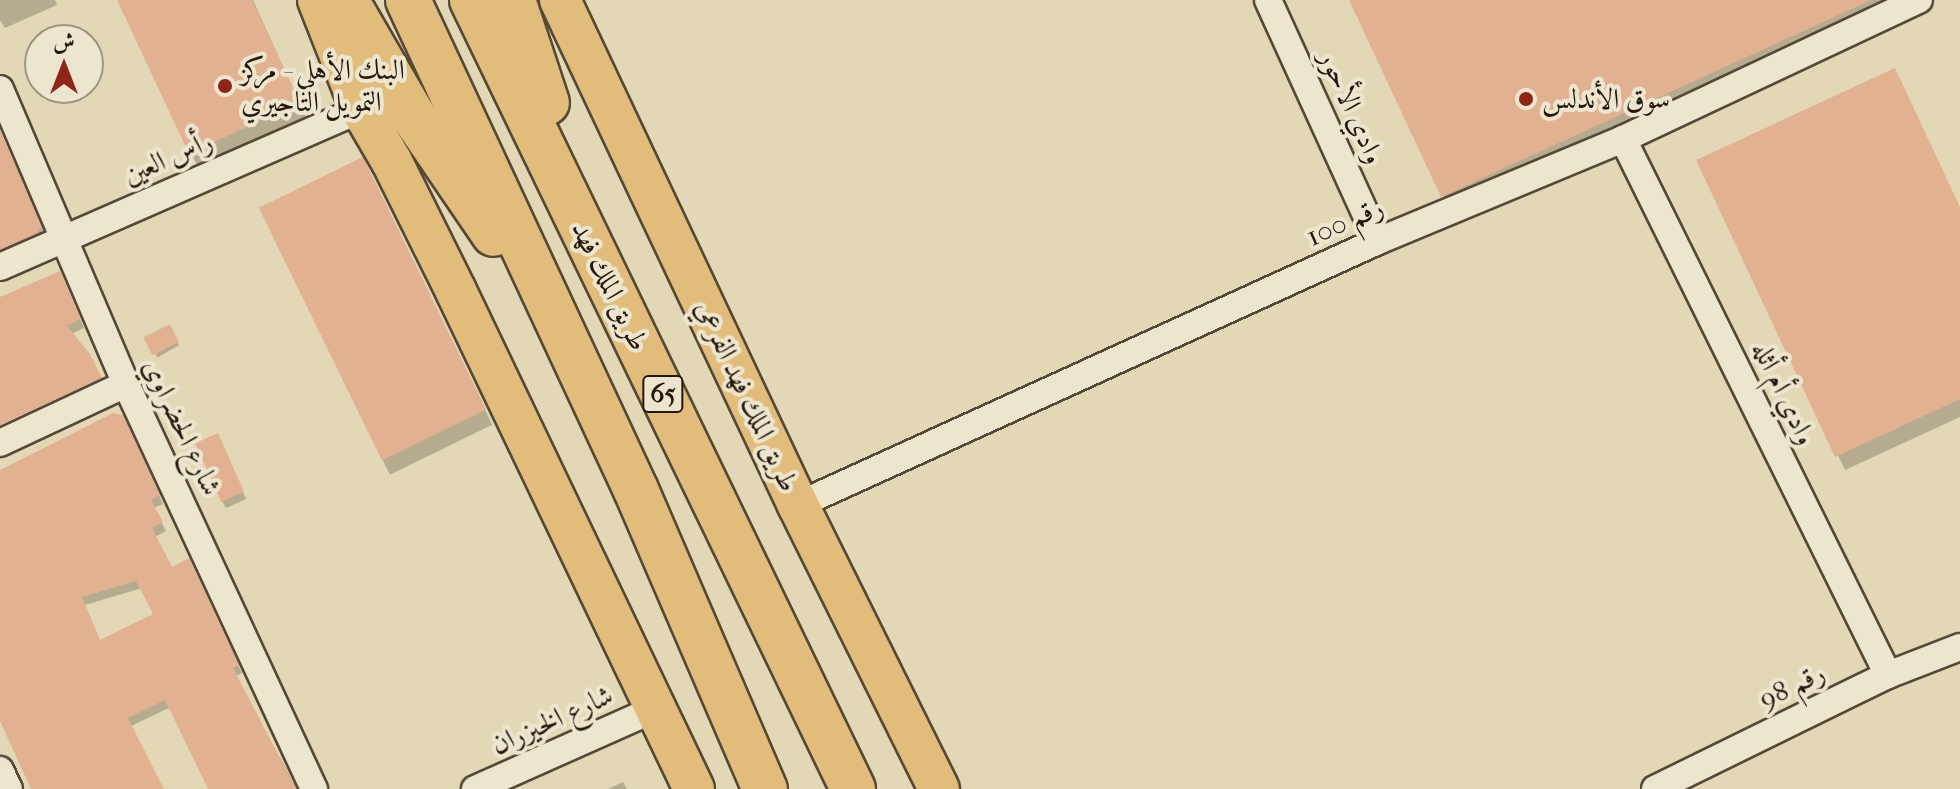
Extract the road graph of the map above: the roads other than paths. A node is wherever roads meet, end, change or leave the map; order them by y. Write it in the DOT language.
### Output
graph roads {
  1 [pos="318,0"];
  2 [pos="346,0"];
  3 [pos="408,0"];
  4 [pos="472,0"];
  5 [pos="513,0"];
  6 [pos="560,0"];
  7 [pos="1268,0"];
  8 [pos="1919,0"];
  9 [pos="3,104"];
  10 [pos="361,109"];
  11 [pos="1623,139"];
  12 [pos="551,163"];
  13 [pos="65,237"];
  14 [pos="1378,241"];
  15 [pos="0,267"];
  16 [pos="561,330"];
  17 [pos="126,384"];
  18 [pos="0,443"];
  19 [pos="798,505"];
  20 [pos="1960,647"];
  21 [pos="1888,675"];
  22 [pos="655,709"];
  23 [pos="0,770"];
  24 [pos="9,789"];
  25 [pos="314,789"];
  26 [pos="475,789"];
  27 [pos="694,789"];
  28 [pos="765,789"];
  29 [pos="853,789"];
  30 [pos="939,789"];
  31 [pos="1655,789"];
  1 -- 10 [label="main road"];
  2 -- 16 [label="highway"];
  3 -- 16 [label="highway, 65"];
  4 -- 12 [label="highway, طريق الملك فهد / 65"];
  5 -- 12 [label="highway"];
  6 -- 19 [label="main road, طريق الملك فهد الفرعي"];
  7 -- 14 [label="street, وادي الأحور"];
  8 -- 11 [label="street, رقم 100"];
  9 -- 13 [label="street, شارع الحضراوي"];
  10 -- 13 [label="street, رأس العين"];
  10 -- 22 [label="main road"];
  11 -- 14 [label="street, رقم 100"];
  11 -- 21 [label="street, وادي أم أثله"];
  12 -- 29 [label="highway, طريق الملك فهد / 65"];
  13 -- 15 [label="street, رأس العين"];
  13 -- 17 [label="street, شارع الحضراوي"];
  14 -- 19 [label="street, رقم 100"];
  16 -- 28 [label="highway, 65"];
  17 -- 18 [label="street"];
  17 -- 25 [label="street, شارع الحضراوي"];
  19 -- 30 [label="main road, طريق الملك فهد الفرعي"];
  20 -- 21 [label="street, رقم 98"];
  21 -- 31 [label="street, رقم 98"];
  22 -- 26 [label="street, شارع الخيزران"];
  22 -- 27 [label="main road"];
  23 -- 24 [label="street"];
}
